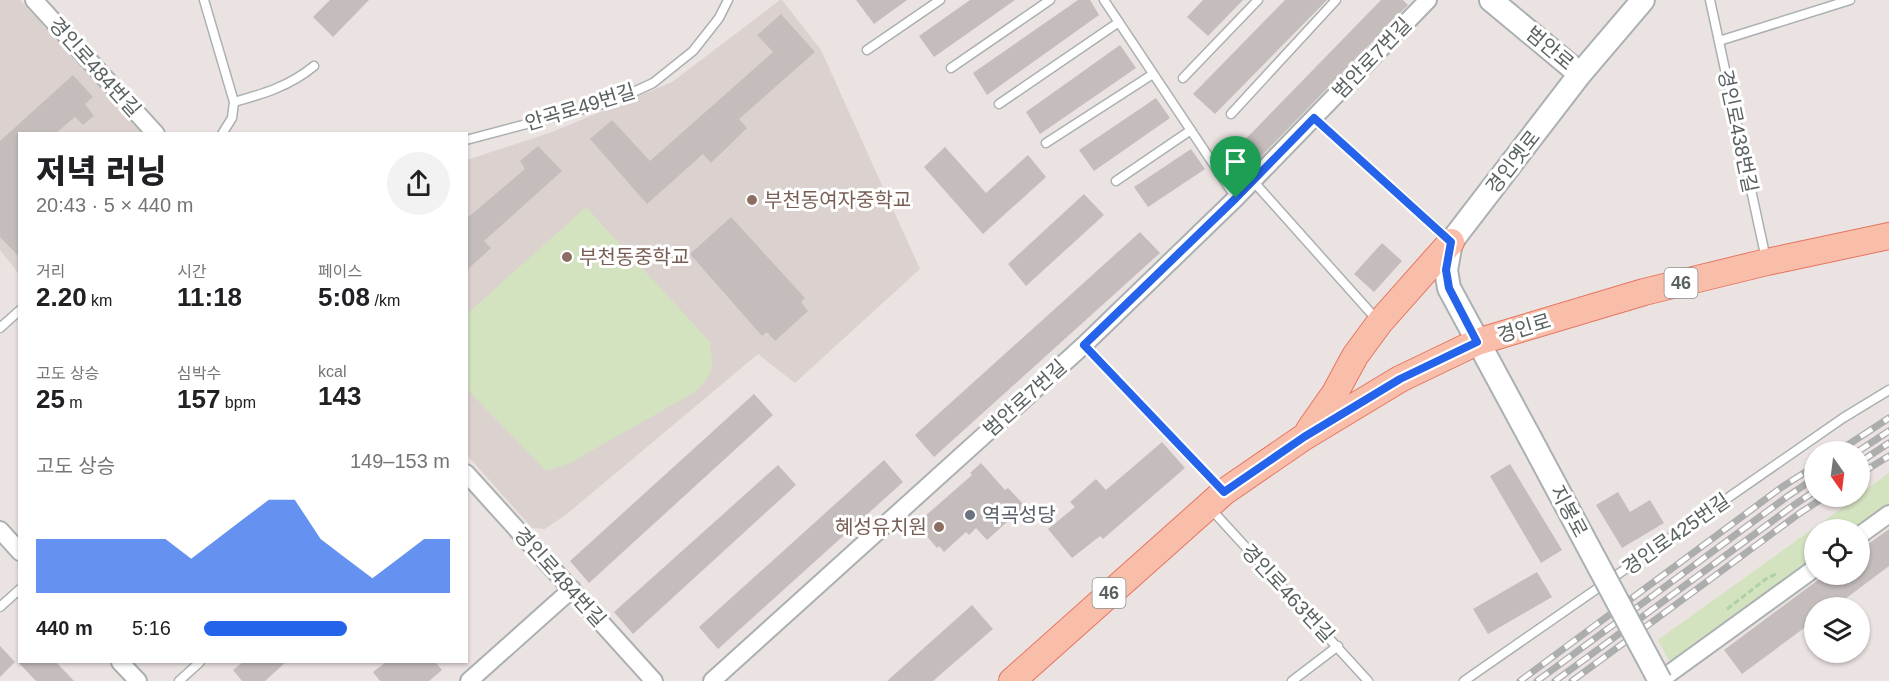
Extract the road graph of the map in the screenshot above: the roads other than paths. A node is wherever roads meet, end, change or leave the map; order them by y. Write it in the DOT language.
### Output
graph roads {
  1 [pos="34,0"];
  2 [pos="204,0"];
  3 [pos="729,0"];
  4 [pos="940,0"];
  5 [pos="1050,0"];
  6 [pos="1104,0"];
  7 [pos="1258,0"];
  8 [pos="1336,0"];
  9 [pos="1428,0"];
  10 [pos="1491,0"];
  11 [pos="1643,0"];
  12 [pos="1710,0"];
  13 [pos="1850,0"];
  14 [pos="1119,22"];
  15 [pos="1719,41"];
  16 [pos="867,50"];
  17 [pos="314,66"];
  18 [pos="951,68"];
  19 [pos="1153,74"];
  20 [pos="1580,74"];
  21 [pos="1182,78"];
  22 [pos="234,102"];
  23 [pos="999,104"];
  24 [pos="1231,114"];
  25 [pos="1314,118"];
  26 [pos="1191,130"];
  27 [pos="154,132"];
  28 [pos="223,132"];
  29 [pos="468,139"];
  30 [pos="1046,143"];
  31 [pos="1116,181"];
  32 [pos="1253,181"];
  33 [pos="1236,198"];
  34 [pos="1889,236"];
  35 [pos="1451,242"];
  36 [pos="1767,262"];
  37 [pos="18,312"];
  38 [pos="1380,322"];
  39 [pos="0,328"];
  40 [pos="1477,342"];
  41 [pos="1084,345"];
  42 [pos="1889,390"];
  43 [pos="1304,437"];
  44 [pos="468,475"];
  45 [pos="1216,499"];
  46 [pos="1889,514"];
  47 [pos="1870,528"];
  48 [pos="0,530"];
  49 [pos="18,550"];
  50 [pos="1804,576"];
  51 [pos="572,589"];
  52 [pos="18,591"];
  53 [pos="0,607"];
  54 [pos="1338,646"];
  55 [pos="121,663"];
  56 [pos="199,663"];
  57 [pos="138,681"];
  58 [pos="178,681"];
  59 [pos="469,681"];
  60 [pos="654,681"];
  61 [pos="712,681"];
  62 [pos="1011,681"];
  63 [pos="1292,681"];
  64 [pos="1368,681"];
  65 [pos="1464,681"];
  66 [pos="1659,681"];
  1 -- 27 [label="street, 경인로484번길"];
  2 -- 22 [label="lane"];
  3 -- 29 [label="lane, 안곡로49번길"];
  4 -- 16 [label="lane"];
  5 -- 18 [label="lane"];
  6 -- 14 [label="lane"];
  7 -- 21 [label="lane"];
  8 -- 24 [label="lane"];
  9 -- 25 [label="street, 범안로7번길"];
  10 -- 20 [label="street, 범안로"];
  11 -- 20 [label="street, 경인옛로"];
  12 -- 15 [label="lane, 경인로438번길"];
  13 -- 15 [label="lane"];
  14 -- 19 [label="lane"];
  14 -- 23 [label="lane"];
  15 -- 36 [label="lane, 경인로438번길"];
  17 -- 22 [label="lane"];
  19 -- 26 [label="lane"];
  19 -- 30 [label="lane"];
  20 -- 35 [label="street, 경인옛로"];
  22 -- 28 [label="lane"];
  25 -- 32 [label="street, 범안로7번길"];
  25 -- 35 [label="lane"];
  26 -- 31 [label="lane"];
  26 -- 33 [label="lane"];
  32 -- 33 [label="street, 범안로7번길"];
  32 -- 38 [label="lane"];
  33 -- 41 [label="street, 범안로7번길"];
  34 -- 36 [label="main road, 경인로 / 46"];
  35 -- 38 [label="main road"];
  35 -- 40 [label="street, 경인옛로"];
  36 -- 40 [label="main road, 경인로 / 46"];
  37 -- 39 [label="lane"];
  38 -- 43 [label="main road"];
  40 -- 43 [label="main road, 경인로 / 46"];
  40 -- 66 [label="street, 지봉로, bridge"];
  41 -- 45 [label="lane, 경인로463번길"];
  41 -- 61 [label="street, 범안로7번길"];
  42 -- 65 [label="lane, 경인로425번길"];
  43 -- 45 [label="main road, 경인로 / 46"];
  44 -- 51 [label="street, 경인로484번길"];
  45 -- 54 [label="lane, 경인로463번길"];
  45 -- 62 [label="main road, 경인로 / 46"];
  46 -- 47 [label="street"];
  48 -- 49 [label="street"];
  50 -- 66 [label="street"];
  51 -- 59 [label="street"];
  51 -- 60 [label="street, 경인로484번길"];
  52 -- 53 [label="lane"];
  54 -- 63 [label="lane"];
  54 -- 64 [label="lane, 경인로463번길"];
  55 -- 57 [label="street"];
  56 -- 58 [label="lane"];
}
